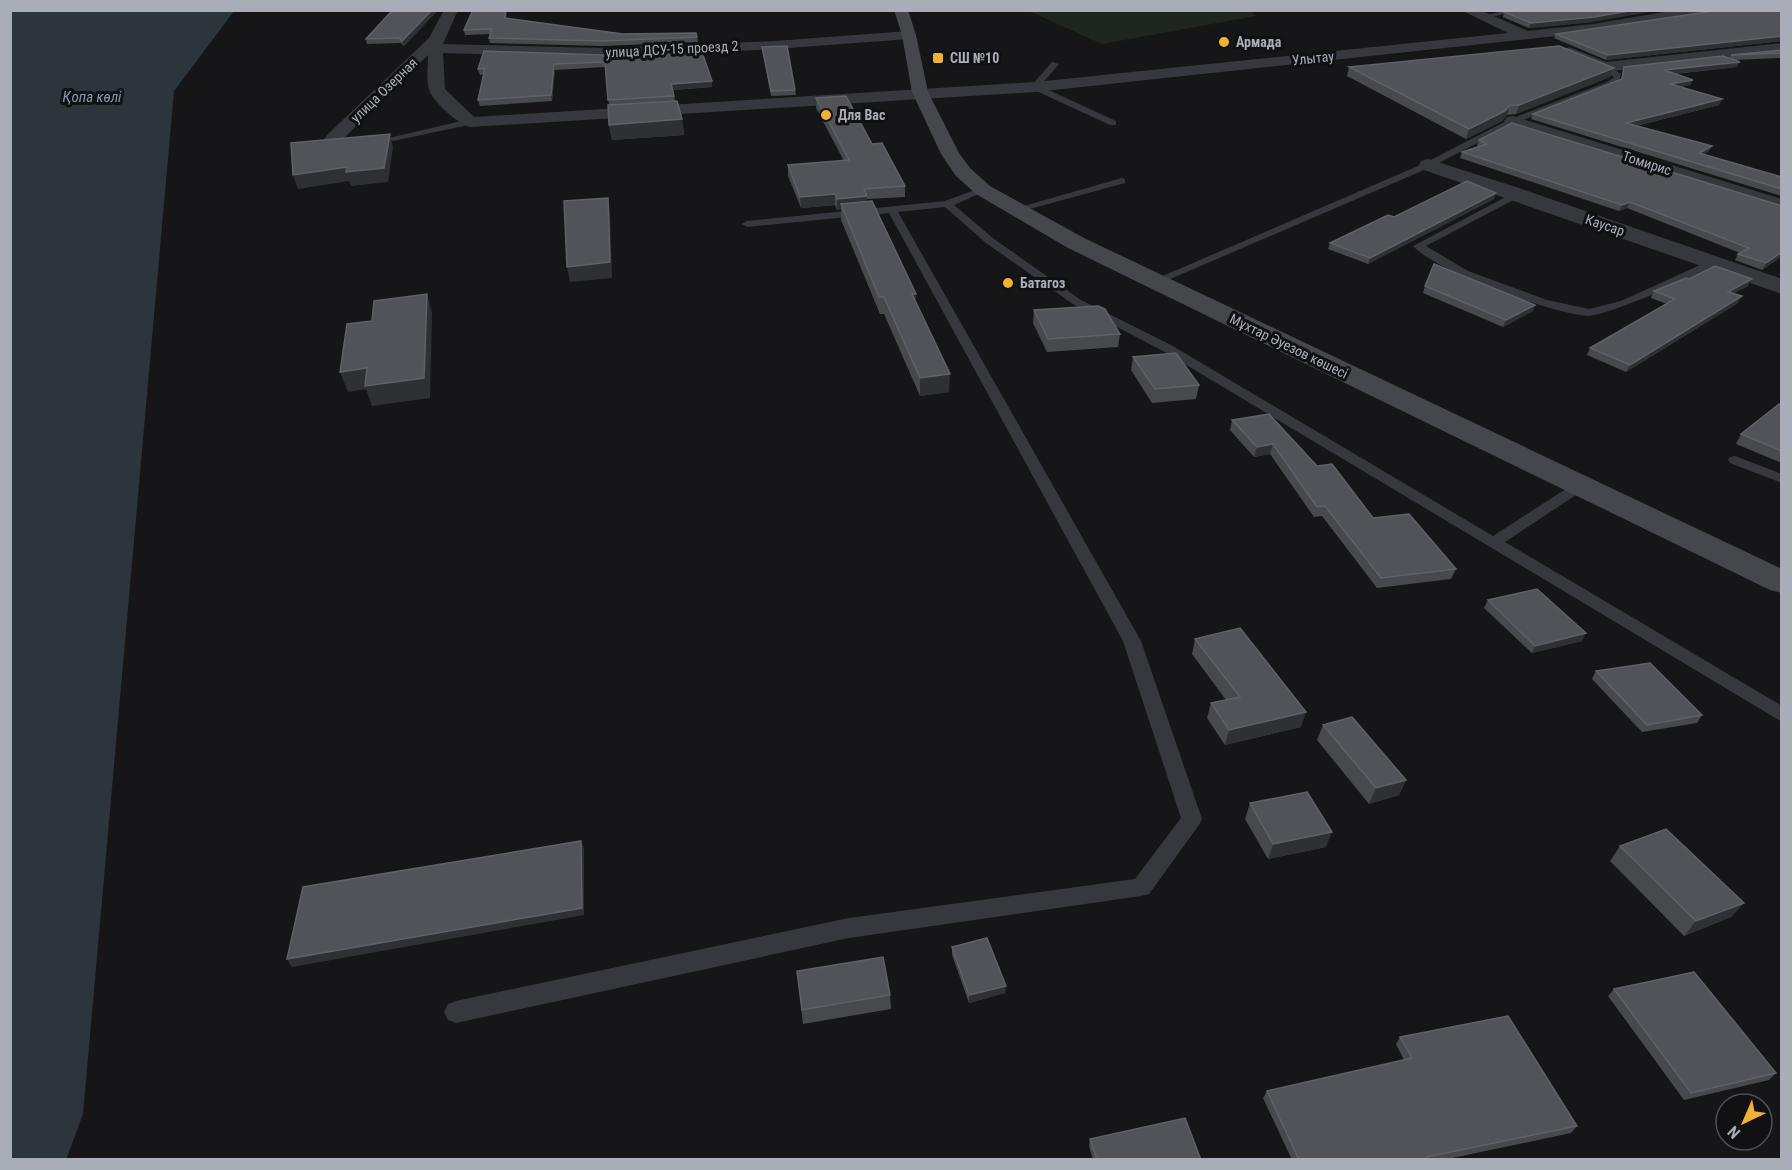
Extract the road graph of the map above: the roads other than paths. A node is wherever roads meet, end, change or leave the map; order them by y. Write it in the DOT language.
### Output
graph roads {
  1 [pos="452,10"];
  2 [pos="900,10"];
  3 [pos="1467,10"];
  4 [pos="1520,10"];
  5 [pos="1705,10"];
  6 [pos="1482,17"];
  7 [pos="909,35"];
  8 [pos="1527,36"];
  9 [pos="435,44"];
  10 [pos="1782,47"];
  11 [pos="1055,64"];
  12 [pos="1604,67"];
  13 [pos="1035,87"];
  14 [pos="920,92"];
  15 [pos="1514,121"];
  16 [pos="470,122"];
  17 [pos="1113,123"];
  18 [pos="393,138"];
  19 [pos="333,139"];
  20 [pos="1428,165"];
  21 [pos="1122,181"];
  22 [pos="983,190"];
  23 [pos="1517,194"];
  24 [pos="947,204"];
  25 [pos="1782,206"];
  26 [pos="892,210"];
  27 [pos="1015,210"];
  28 [pos="747,224"];
  29 [pos="1713,263"];
  30 [pos="1156,281"];
  31 [pos="1782,287"];
  32 [pos="1735,460"];
  33 [pos="1782,479"];
  34 [pos="1580,486"];
  35 [pos="1493,543"];
  36 [pos="1782,582"];
  37 [pos="1782,715"];
  38 [pos="456,1012"];
  1 -- 9 [label="street, улица Озерная"];
  2 -- 7 [label="main road, Мұхтар Әуезов көшесі"];
  3 -- 6 [label="street"];
  4 -- 6 [label="lane"];
  5 -- 8 [label="street, Улытау"];
  6 -- 8 [label="street"];
  7 -- 9 [label="street, улица ДСУ-15 проезд 2"];
  7 -- 14 [label="main road, Мұхтар Әуезов көшесі"];
  8 -- 12 [label="street"];
  8 -- 13 [label="street, Улытау"];
  9 -- 16 [label="street"];
  9 -- 19 [label="street, улица Озерная"];
  10 -- 12 [label="street"];
  11 -- 13 [label="lane"];
  12 -- 15 [label="lane"];
  13 -- 14 [label="street, Улытау"];
  13 -- 17 [label="lane"];
  14 -- 16 [label="street"];
  14 -- 22 [label="main road, Мұхтар Әуезов көшесі"];
  15 -- 20 [label="lane"];
  15 -- 25 [label="street, Томирис"];
  16 -- 18 [label="lane"];
  20 -- 23 [label="street, Каусар"];
  20 -- 30 [label="lane"];
  21 -- 27 [label="lane"];
  22 -- 24 [label="lane"];
  22 -- 27 [label="main road, Мұхтар Әуезов көшесі"];
  23 -- 29 [label="street, Каусар"];
  23 -- 29 [label="lane"];
  24 -- 26 [label="lane"];
  24 -- 35 [label="lane"];
  26 -- 28 [label="lane"];
  26 -- 38 [label="lane"];
  27 -- 30 [label="main road, Мұхтар Әуезов көшесі"];
  29 -- 31 [label="street, Каусар"];
  30 -- 34 [label="main road, Мұхтар Әуезов көшесі"];
  32 -- 33 [label="lane"];
  34 -- 35 [label="lane"];
  34 -- 36 [label="main road, Мұхтар Әуезов көшесі"];
  35 -- 37 [label="lane"];
}
